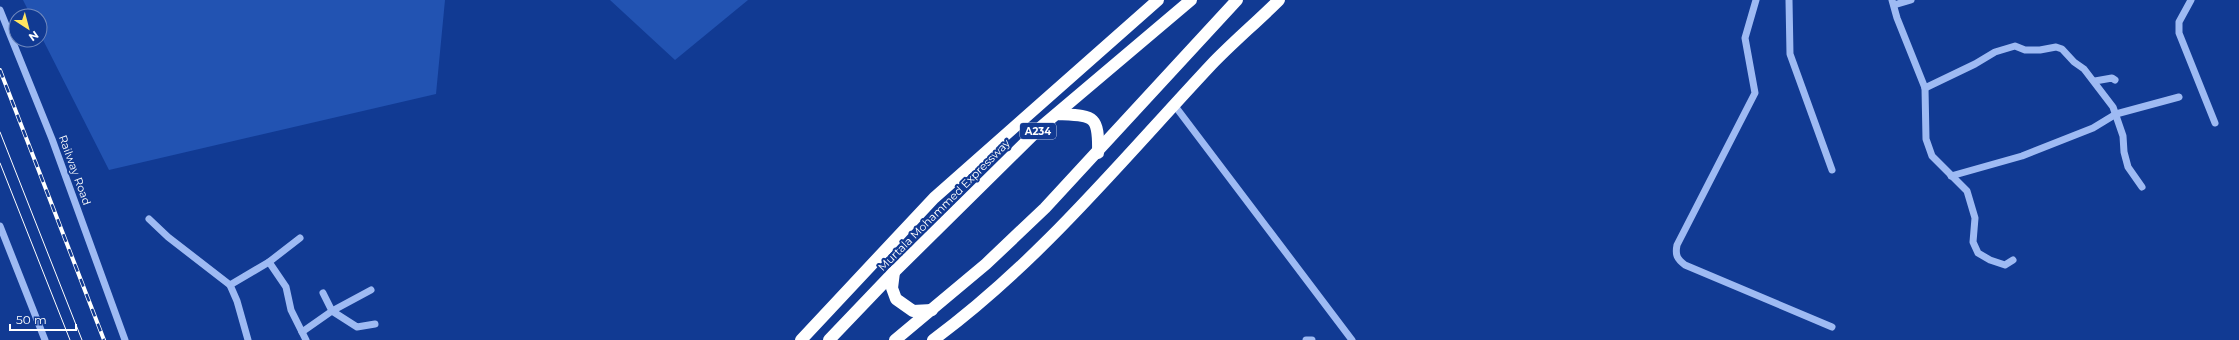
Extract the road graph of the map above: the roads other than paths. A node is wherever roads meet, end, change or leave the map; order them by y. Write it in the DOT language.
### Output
graph roads {
  1 [pos="1158,0"];
  2 [pos="1191,0"];
  3 [pos="1237,0"];
  4 [pos="1279,0"];
  5 [pos="1756,0"];
  6 [pos="1789,0"];
  7 [pos="1911,0"];
  8 [pos="2191,0"];
  9 [pos="1893,2"];
  10 [pos="0,10"];
  11 [pos="2115,80"];
  12 [pos="2095,81"];
  13 [pos="1925,88"];
  14 [pos="2179,97"];
  15 [pos="1175,106"];
  16 [pos="1057,114"];
  17 [pos="2116,114"];
  18 [pos="2215,123"];
  19 [pos="1098,153"];
  20 [pos="1832,170"];
  21 [pos="1951,176"];
  22 [pos="2142,187"];
  23 [pos="149,219"];
  24 [pos="0,226"];
  25 [pos="300,238"];
  26 [pos="2013,260"];
  27 [pos="269,262"];
  28 [pos="894,272"];
  29 [pos="230,285"];
  30 [pos="371,290"];
  31 [pos="323,293"];
  32 [pos="932,310"];
  33 [pos="332,311"];
  34 [pos="375,324"];
  35 [pos="1832,327"];
  36 [pos="302,332"];
  37 [pos="44,340"];
  38 [pos="125,340"];
  39 [pos="248,340"];
  40 [pos="306,340"];
  41 [pos="801,340"];
  42 [pos="829,340"];
  43 [pos="894,340"];
  44 [pos="933,340"];
  45 [pos="1306,340"];
  46 [pos="1312,340"];
  47 [pos="1352,340"];
  1 -- 41 [label="highway, Murtala Mohammed Expressway"];
  2 -- 16 [label="highway, Murtala Mohammed Expressway / A234"];
  3 -- 19 [label="highway"];
  4 -- 15 [label="highway"];
  5 -- 35 [label="street"];
  6 -- 20 [label="street"];
  7 -- 9 [label="street"];
  8 -- 18 [label="street"];
  9 -- 13 [label="street"];
  10 -- 38 [label="street, Railway Road"];
  11 -- 12 [label="street"];
  12 -- 13 [label="street"];
  12 -- 17 [label="street"];
  13 -- 21 [label="street"];
  14 -- 17 [label="street"];
  15 -- 44 [label="highway"];
  15 -- 47 [label="street"];
  16 -- 19 [label="highway"];
  16 -- 28 [label="highway, Murtala Mohammed Expressway / A234"];
  17 -- 21 [label="street"];
  17 -- 22 [label="street"];
  19 -- 32 [label="highway"];
  21 -- 26 [label="street"];
  23 -- 29 [label="street"];
  24 -- 37 [label="street"];
  25 -- 27 [label="street"];
  27 -- 29 [label="street"];
  27 -- 36 [label="street"];
  28 -- 32 [label="highway"];
  28 -- 42 [label="highway, Murtala Mohammed Expressway / A234"];
  29 -- 39 [label="street"];
  30 -- 33 [label="street"];
  31 -- 33 [label="street"];
  32 -- 43 [label="highway"];
  33 -- 34 [label="street"];
  33 -- 36 [label="street"];
  36 -- 40 [label="street"];
  45 -- 46 [label="street"];
}
